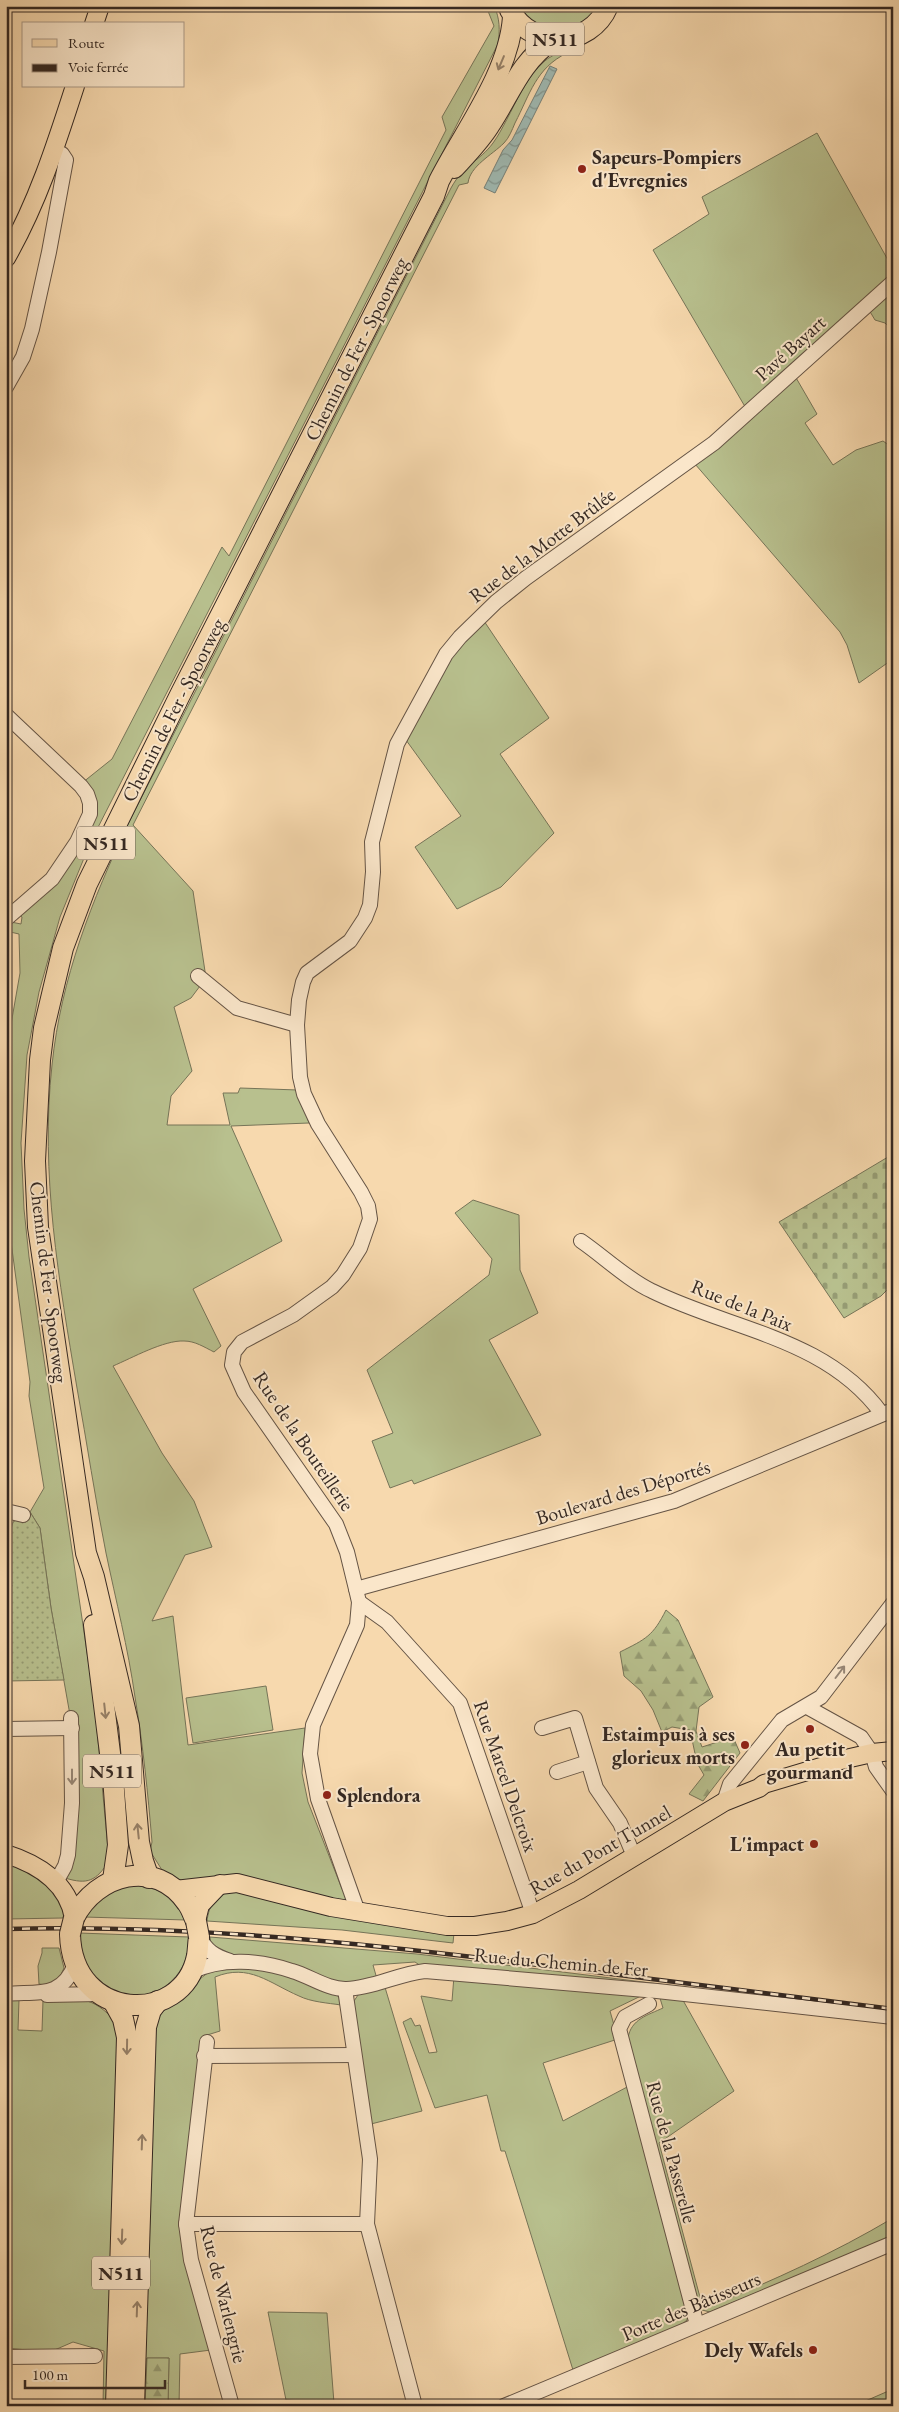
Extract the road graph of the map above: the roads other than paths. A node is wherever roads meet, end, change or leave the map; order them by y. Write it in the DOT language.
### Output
graph roads {
  1 [pos="100,6"];
  2 [pos="611,8"];
  3 [pos="511,11"];
  4 [pos="95,22"];
  5 [pos="552,40"];
  6 [pos="74,88"];
  7 [pos="55,150"];
  8 [pos="434,196"];
  9 [pos="8,251"];
  10 [pos="893,282"];
  11 [pos="6,387"];
  12 [pos="714,443"];
  13 [pos="6,715"];
  14 [pos="9,917"];
  15 [pos="198,976"];
  16 [pos="297,1025"];
  17 [pos="581,1241"];
  18 [pos="887,1412"];
  19 [pos="7,1515"];
  20 [pos="23,1515"];
  21 [pos="86,1553"];
  22 [pos="357,1595"];
  23 [pos="893,1603"];
  24 [pos="807,1707"];
  25 [pos="6,1728"];
  26 [pos="542,1728"];
  27 [pos="893,1751"];
  28 [pos="872,1752"];
  29 [pos="588,1762"];
  30 [pos="557,1772"];
  31 [pos="893,1791"];
  32 [pos="724,1802"];
  33 [pos="6,1854"];
  34 [pos="634,1856"];
  35 [pos="150,1878"];
  36 [pos="58,1883"];
  37 [pos="104,1884"];
  38 [pos="220,1884"];
  39 [pos="175,1890"];
  40 [pos="358,1912"];
  41 [pos="533,1914"];
  42 [pos="72,1926"];
  43 [pos="197,1929"];
  44 [pos="231,1962"];
  45 [pos="75,1964"];
  46 [pos="191,1972"];
  47 [pos="345,1989"];
  48 [pos="39,1992"];
  49 [pos="6,1994"];
  50 [pos="105,1998"];
  51 [pos="158,2001"];
  52 [pos="649,2004"];
  53 [pos="893,2017"];
  54 [pos="207,2042"];
  55 [pos="354,2055"];
  56 [pos="204,2056"];
  57 [pos="186,2224"];
  58 [pos="368,2224"];
  59 [pos="893,2243"];
  60 [pos="697,2325"];
  61 [pos="6,2356"];
  62 [pos="95,2356"];
  63 [pos="127,2358"];
  64 [pos="116,2406"];
  65 [pos="134,2406"];
  66 [pos="232,2406"];
  67 [pos="415,2406"];
  68 [pos="504,2406"];
  1 -- 4 [label="main road"];
  2 -- 5 [label="highway, N511"];
  3 -- 5 [label="highway, Chemin de Fer - Spoorweg / N511"];
  3 -- 8 [label="highway, Chemin de Fer - Spoorweg / N511, one-way"];
  5 -- 8 [label="highway, Chemin de Fer - Spoorweg / N511"];
  6 -- 7 [label="main road"];
  7 -- 9 [label="main road"];
  7 -- 11 [label="street"];
  8 -- 21 [label="highway, Chemin de Fer - Spoorweg / N511"];
  10 -- 12 [label="street, Pavé Bayart"];
  12 -- 16 [label="street, Rue de la Motte Brûlée"];
  13 -- 14 [label="street"];
  15 -- 16 [label="street"];
  16 -- 22 [label="street, Rue de la Bouteillerie"];
  17 -- 18 [label="street, Rue de la Paix"];
  18 -- 22 [label="street, Boulevard des Déportés"];
  19 -- 20 [label="street"];
  35 -- 21 [label="highway, Chemin de Fer - Spoorweg / N511, one-way"];
  21 -- 37 [label="highway, N511, one-way"];
  22 -- 40 [label="street, Rue de la Bouteillerie"];
  22 -- 41 [label="street, Rue Marcel Delcroix"];
  24 -- 23 [label="street, one-way"];
  24 -- 28 [label="street"];
  24 -- 32 [label="street"];
  25 -- 36 [label="street, one-way"];
  26 -- 29 [label="street"];
  27 -- 28 [label="main road, Rue du Pont Tunnel"];
  28 -- 31 [label="street"];
  28 -- 32 [label="main road, Rue du Pont Tunnel"];
  29 -- 30 [label="street"];
  29 -- 34 [label="street"];
  32 -- 34 [label="main road, Rue du Pont Tunnel"];
  33 -- 36 [label="main road"];
  34 -- 41 [label="main road, Rue du Pont Tunnel"];
  35 -- 37 [label="highway"];
  35 -- 39 [label="highway"];
  36 -- 37 [label="main road"];
  36 -- 42 [label="main road"];
  37 -- 42 [label="highway"];
  38 -- 39 [label="main road, Rue du Pont Tunnel"];
  38 -- 40 [label="main road, Rue du Pont Tunnel"];
  38 -- 43 [label="main road"];
  39 -- 43 [label="highway"];
  40 -- 41 [label="main road, Rue du Pont Tunnel"];
  42 -- 45 [label="highway"];
  43 -- 44 [label="street, Rue du Chemin de Fer"];
  43 -- 46 [label="highway"];
  44 -- 46 [label="street, Rue du Chemin de Fer"];
  44 -- 47 [label="street, Rue du Chemin de Fer"];
  45 -- 48 [label="street"];
  45 -- 50 [label="highway"];
  46 -- 51 [label="highway"];
  47 -- 53 [label="street, Rue du Chemin de Fer"];
  47 -- 55 [label="street"];
  48 -- 49 [label="street"];
  48 -- 50 [label="street"];
  50 -- 51 [label="highway"];
  50 -- 63 [label="highway, N511, one-way"];
  63 -- 51 [label="highway, N511, one-way"];
  52 -- 60 [label="street, Rue de la Passerelle"];
  54 -- 56 [label="street, Rue de Warlengrie"];
  55 -- 56 [label="street"];
  55 -- 58 [label="street"];
  56 -- 57 [label="street, Rue de Warlengrie"];
  57 -- 58 [label="street"];
  57 -- 66 [label="street, Rue de Warlengrie"];
  58 -- 67 [label="street"];
  59 -- 60 [label="street, Porte des Bâtisseurs"];
  60 -- 68 [label="street, Porte des Bâtisseurs"];
  61 -- 62 [label="street"];
  63 -- 64 [label="highway"];
  63 -- 65 [label="highway"];
}
